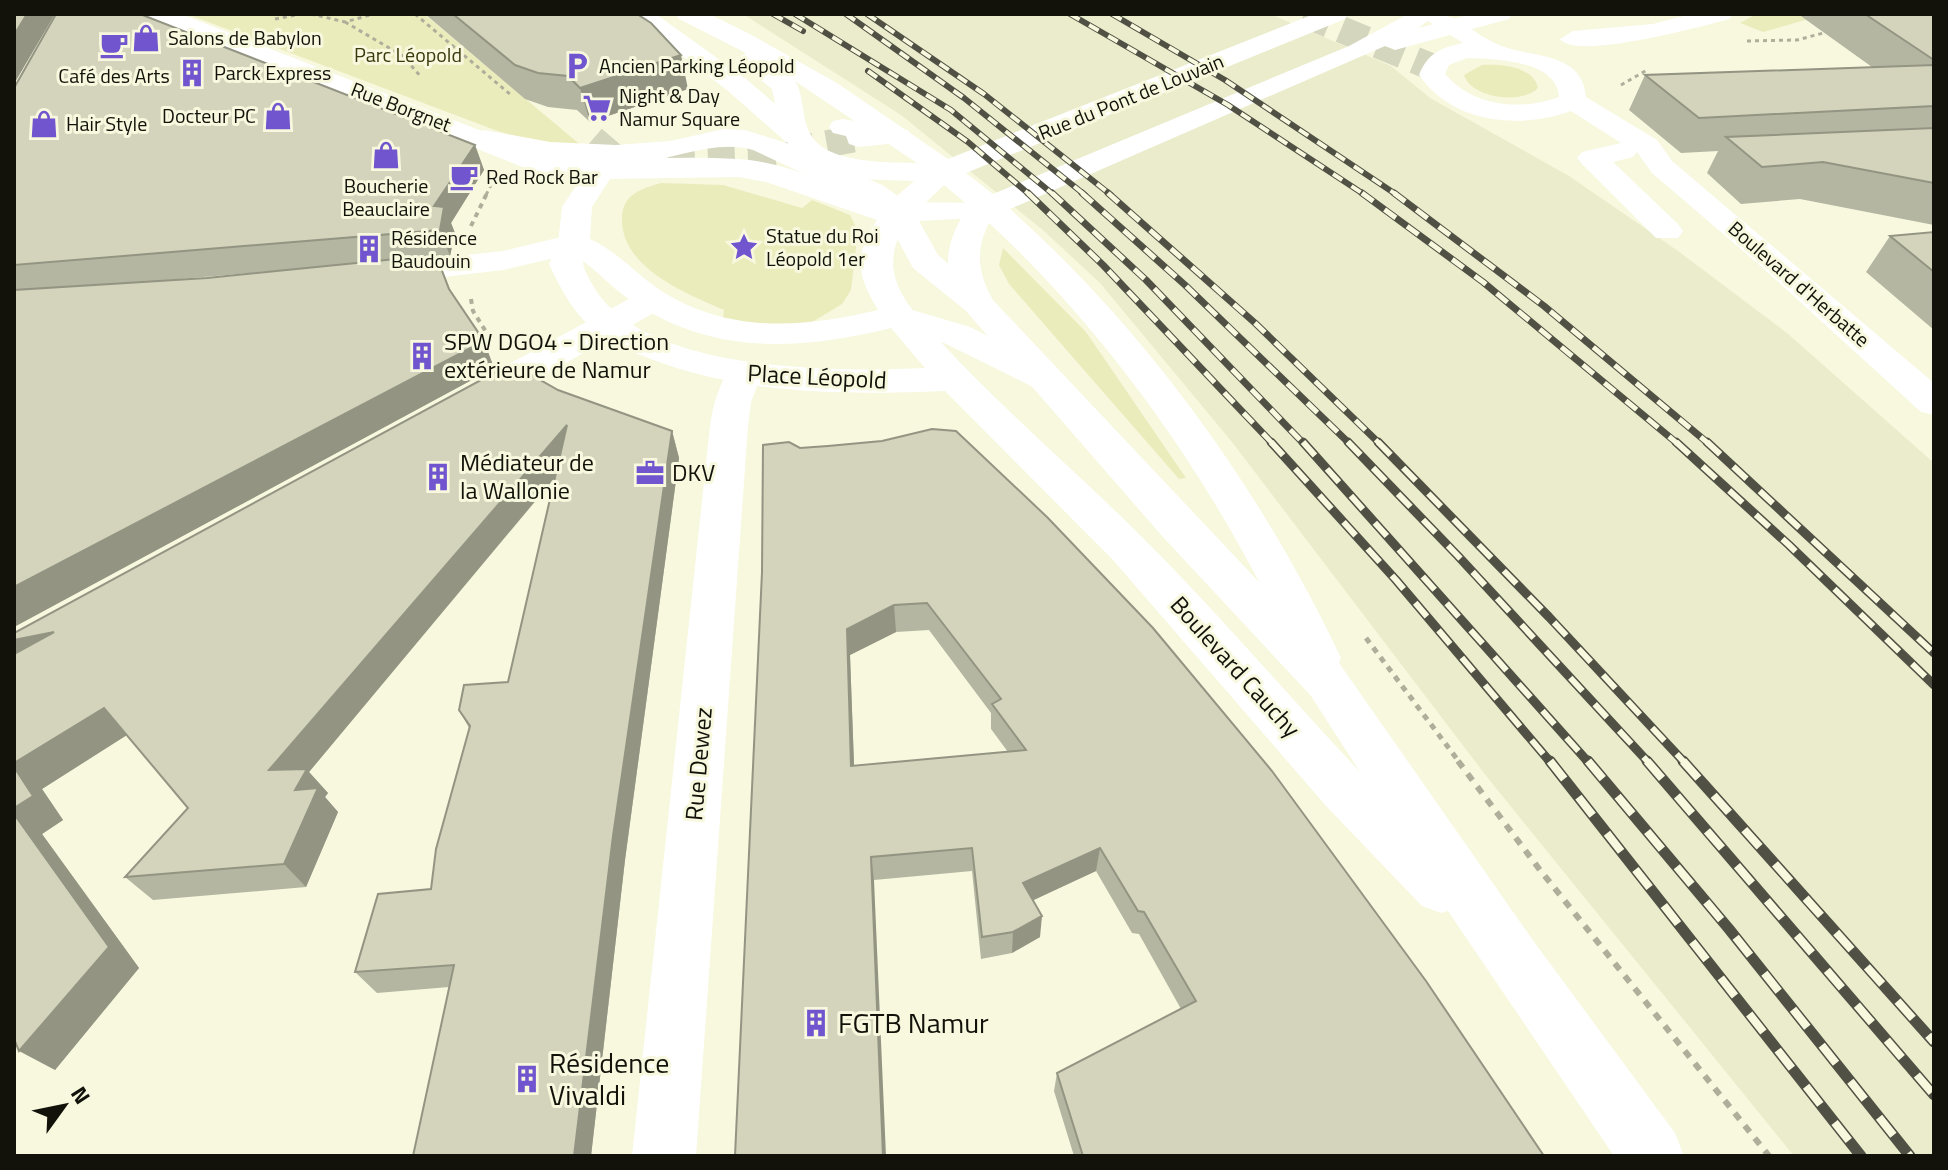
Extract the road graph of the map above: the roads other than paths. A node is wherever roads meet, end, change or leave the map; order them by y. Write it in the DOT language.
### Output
graph roads {
  1 [pos="159,14"];
  2 [pos="640,14"];
  3 [pos="679,14"];
  4 [pos="688,14"];
  5 [pos="1428,14"];
  6 [pos="1500,14"];
  7 [pos="1611,14"];
  8 [pos="1721,14"];
  9 [pos="1327,16"];
  10 [pos="1573,39"];
  11 [pos="1489,50"];
  12 [pos="1358,51"];
  13 [pos="1547,65"];
  14 [pos="747,97"];
  15 [pos="1573,101"];
  16 [pos="1517,113"];
  17 [pos="851,133"];
  18 [pos="796,136"];
  19 [pos="898,136"];
  20 [pos="735,137"];
  21 [pos="1623,151"];
  22 [pos="609,161"];
  23 [pos="1705,161"];
  24 [pos="701,166"];
  25 [pos="1662,167"];
  26 [pos="940,173"];
  27 [pos="982,210"];
  28 [pos="898,212"];
  29 [pos="1667,231"];
  30 [pos="574,244"];
  31 [pos="355,277"];
  32 [pos="652,300"];
  33 [pos="978,304"];
  34 [pos="899,316"];
  35 [pos="623,333"];
  36 [pos="744,374"];
  37 [pos="954,379"];
  38 [pos="1054,389"];
  39 [pos="1934,403"];
  40 [pos="441,417"];
  41 [pos="1328,682"];
  42 [pos="1512,959"];
  43 [pos="664,1156"];
  44 [pos="1652,1156"];
  1 -- 22 [label="main road, Rue Borgnet"];
  2 -- 14 [label="main road"];
  3 -- 18 [label="main road"];
  4 -- 19 [label="main road"];
  5 -- 11 [label="main road"];
  5 -- 12 [label="main road"];
  6 -- 12 [label="main road"];
  7 -- 10 [label="main road"];
  8 -- 10 [label="main road"];
  9 -- 26 [label="main road, Rue du Pont de Louvain"];
  10 -- 13 [label="main road"];
  11 -- 13 [label="main road"];
  11 -- 16 [label="main road, Boulevard d'Herbatte"];
  12 -- 27 [label="main road, Rue du Pont de Louvain"];
  13 -- 15 [label="main road"];
  14 -- 18 [label="main road"];
  14 -- 20 [label="main road"];
  15 -- 16 [label="main road"];
  15 -- 25 [label="main road, Boulevard d'Herbatte"];
  16 -- 21 [label="main road, Boulevard d'Herbatte"];
  17 -- 19 [label="main road"];
  18 -- 26 [label="main road"];
  19 -- 41 [label="main road"];
  20 -- 22 [label="main road"];
  20 -- 24 [label="main road"];
  20 -- 28 [label="main road"];
  21 -- 25 [label="main road, Boulevard d'Herbatte"];
  21 -- 29 [label="main road"];
  22 -- 24 [label="main road"];
  22 -- 30 [label="main road, Place Léopold"];
  23 -- 25 [label="main road"];
  24 -- 28 [label="main road"];
  25 -- 39 [label="main road, Boulevard d'Herbatte"];
  26 -- 28 [label="main road"];
  27 -- 28 [label="main road"];
  27 -- 33 [label="main road"];
  28 -- 33 [label="main road"];
  28 -- 34 [label="main road"];
  30 -- 31 [label="main road"];
  30 -- 32 [label="main road, Place Léopold"];
  30 -- 35 [label="main road, Place Léopold"];
  32 -- 34 [label="main road, Place Léopold"];
  32 -- 35 [label="main road"];
  33 -- 38 [label="main road"];
  34 -- 37 [label="main road"];
  34 -- 38 [label="main road"];
  35 -- 36 [label="main road, Place Léopold"];
  35 -- 40 [label="main road"];
  36 -- 37 [label="main road, Place Léopold"];
  36 -- 43 [label="main road, Rue Dewez"];
  37 -- 42 [label="main road, Boulevard Cauchy"];
  38 -- 41 [label="main road, Boulevard Cauchy"];
  41 -- 42 [label="main road, Boulevard Cauchy"];
  42 -- 44 [label="main road, Boulevard Cauchy"];
}
